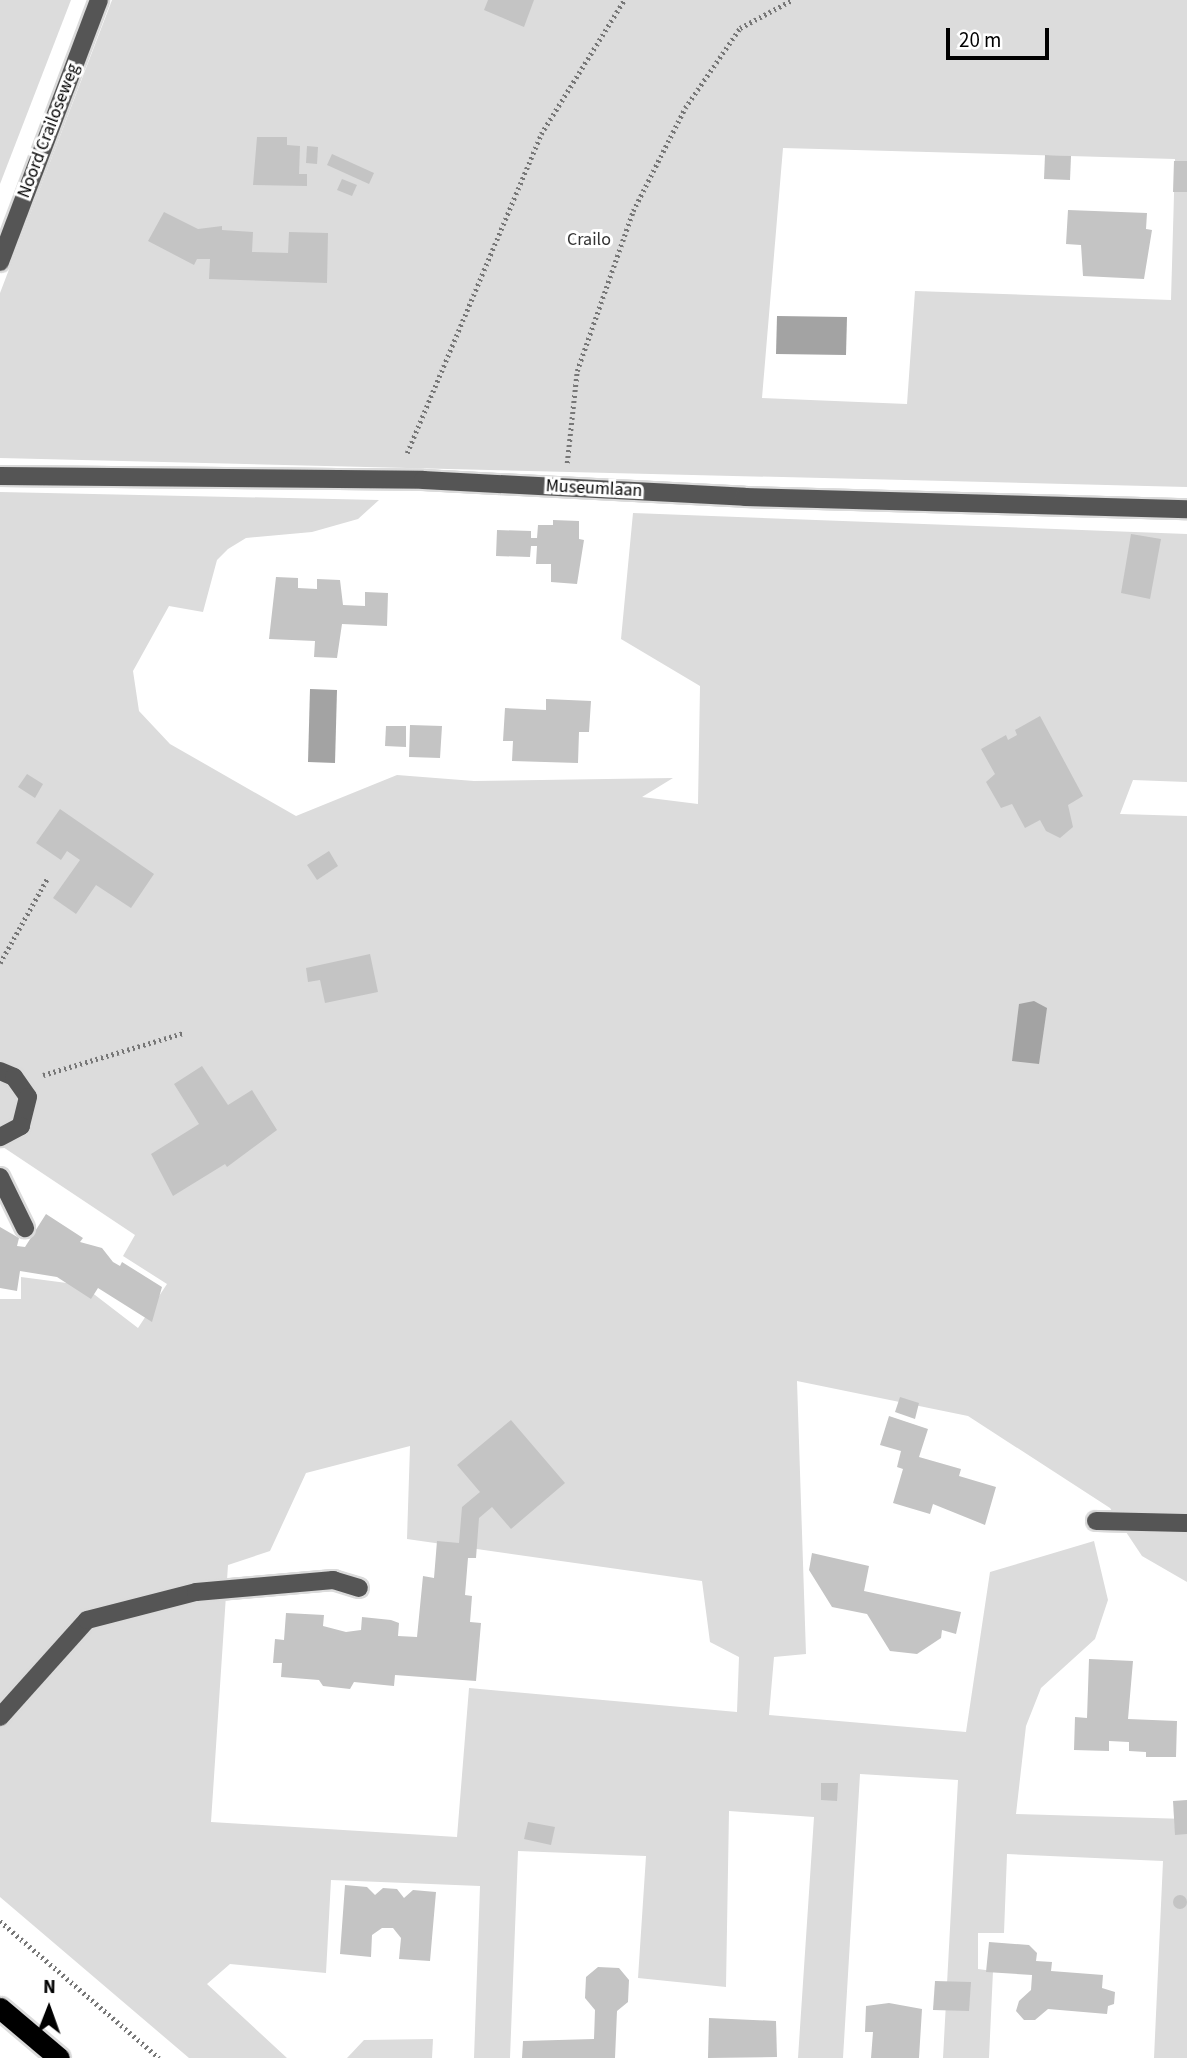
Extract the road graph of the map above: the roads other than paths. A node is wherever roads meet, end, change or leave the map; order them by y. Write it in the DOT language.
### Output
graph roads {
  1 [pos="99,0"];
  2 [pos="0,262"];
  3 [pos="0,476"];
  4 [pos="1187,509"];
  5 [pos="0,1071"];
  6 [pos="0,1138"];
  7 [pos="0,1177"];
  8 [pos="25,1228"];
  9 [pos="1096,1521"];
  10 [pos="1187,1523"];
  11 [pos="359,1588"];
  12 [pos="0,1717"];
  13 [pos="0,2008"];
  14 [pos="59,2058"];
  1 -- 2 [label="street, Noord Crailoseweg"];
  3 -- 4 [label="street, Museumlaan"];
  5 -- 6 [label="street"];
  7 -- 8 [label="street"];
  9 -- 10 [label="street"];
  11 -- 12 [label="street"];
  13 -- 14 [label="highway"];
}
